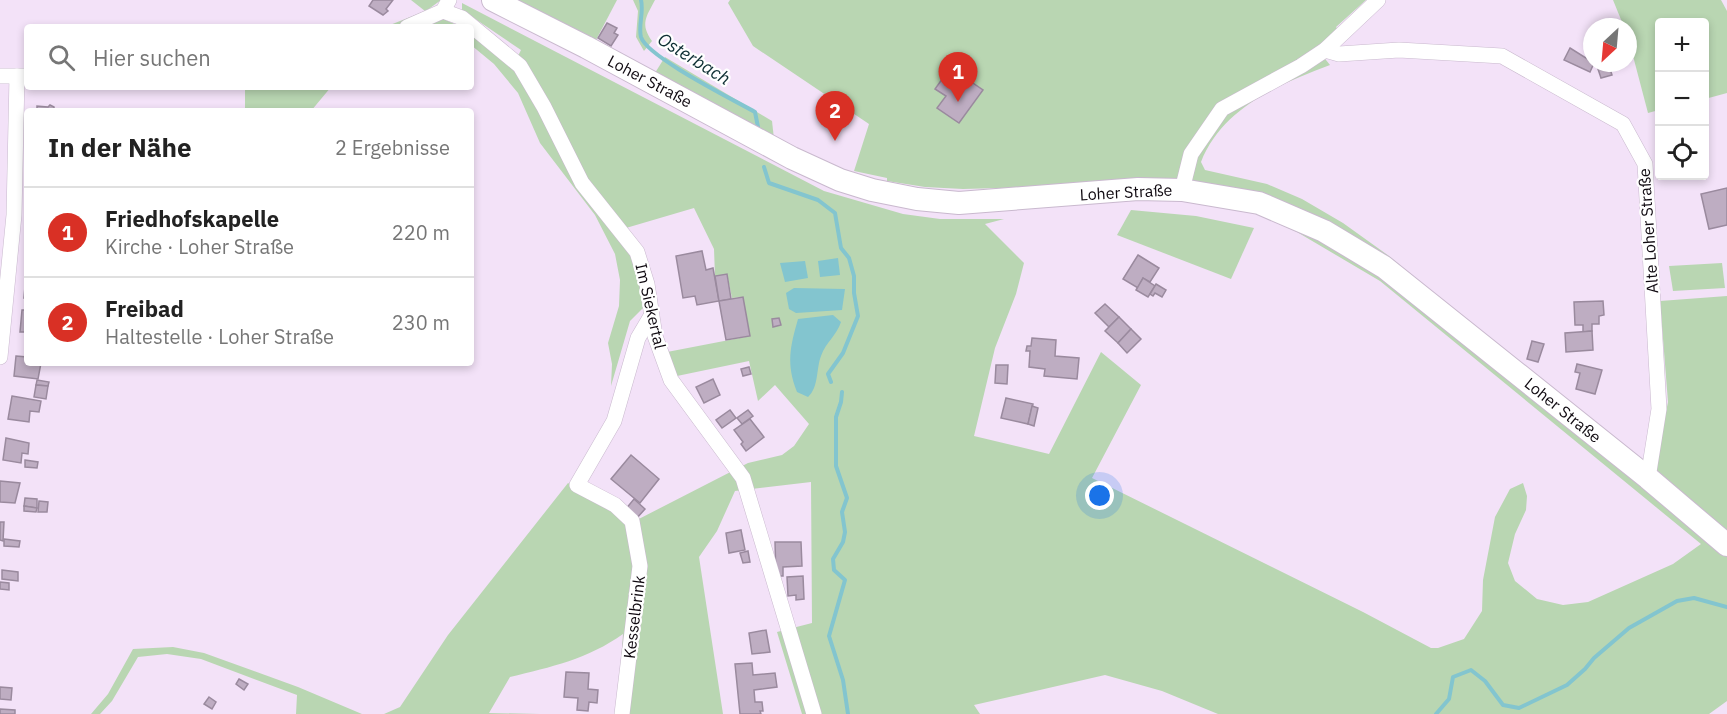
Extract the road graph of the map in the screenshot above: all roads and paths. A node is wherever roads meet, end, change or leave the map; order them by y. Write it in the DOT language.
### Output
graph roads {
  1 [pos="493,0"];
  2 [pos="1378,0"];
  3 [pos="446,6"];
  4 [pos="413,24"];
  5 [pos="469,24"];
  6 [pos="474,28"];
  7 [pos="1325,50"];
  8 [pos="0,76"];
  9 [pos="22,76"];
  10 [pos="1182,190"];
  11 [pos="651,316"];
  12 [pos="0,357"];
  13 [pos="1648,478"];
  14 [pos="1727,545"];
  15 [pos="622,714"];
  16 [pos="814,714"];
  1 -- 10 [label="street, Loher Straße"];
  2 -- 7 [label="street"];
  3 -- 4 [label="street"];
  3 -- 5 [label="street, Im Siekertal"];
  6 -- 11 [label="street, Im Siekertal"];
  7 -- 10 [label="street"];
  7 -- 13 [label="street, Alte Loher Straße"];
  8 -- 9 [label="street"];
  9 -- 12 [label="street"];
  10 -- 13 [label="street, Loher Straße"];
  11 -- 15 [label="street, Kesselbrink"];
  11 -- 16 [label="street, Im Siekertal"];
  13 -- 14 [label="street, Loher Straße"];
}
